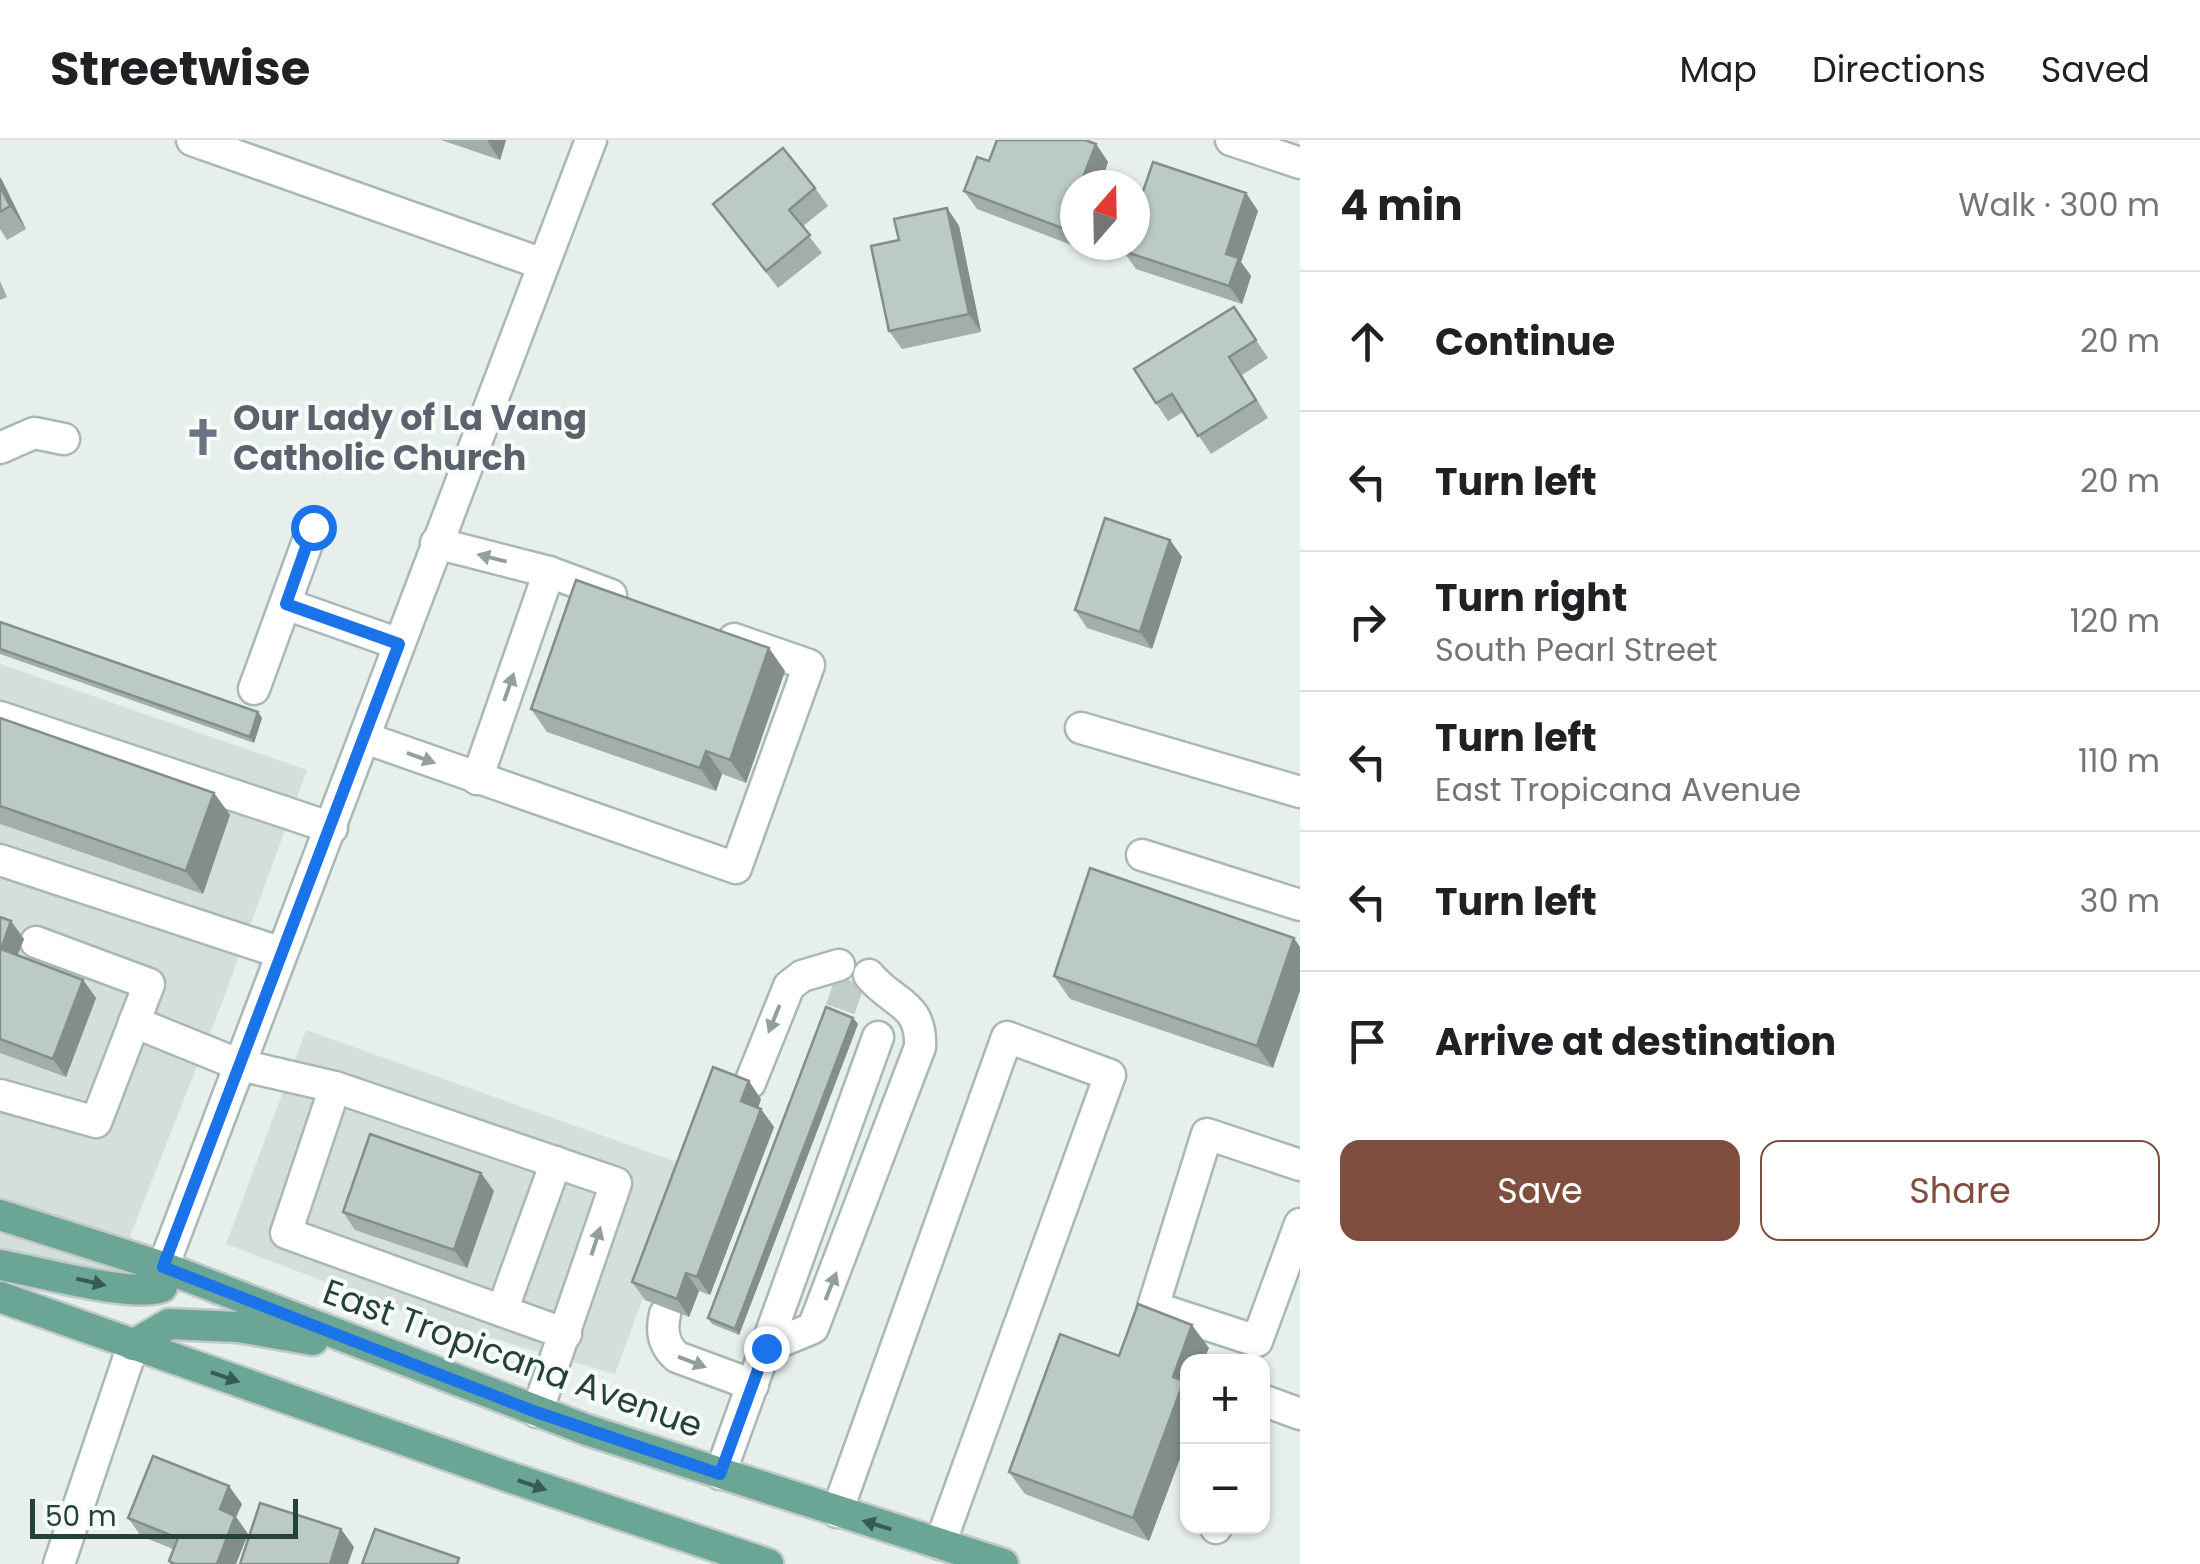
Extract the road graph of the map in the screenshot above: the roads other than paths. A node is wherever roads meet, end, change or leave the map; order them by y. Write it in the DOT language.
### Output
graph roads {
  1 [pos="192,140"];
  2 [pos="591,140"];
  3 [pos="1231,140"];
  4 [pos="1300,164"];
  5 [pos="543,264"];
  6 [pos="64,439"];
  7 [pos="0,448"];
  8 [pos="313,527"];
  9 [pos="436,544"];
  10 [pos="549,572"];
  11 [pos="286,604"];
  12 [pos="642,606"];
  13 [pos="698,626"];
  14 [pos="399,644"];
  15 [pos="254,689"];
  16 [pos="0,717"];
  17 [pos="1081,728"];
  18 [pos="364,738"];
  19 [pos="477,779"];
  20 [pos="1300,792"];
  21 [pos="332,828"];
  22 [pos="1142,855"];
  23 [pos="0,860"];
  24 [pos="1300,905"];
  25 [pos="36,942"];
  26 [pos="282,953"];
  27 [pos="829,975"];
  28 [pos="870,989"];
  29 [pos="134,1022"];
  30 [pos="878,1037"];
  31 [pos="240,1065"];
  32 [pos="750,1082"];
  33 [pos="334,1087"];
  34 [pos="0,1095"];
  35 [pos="556,1162"];
  36 [pos="1300,1165"];
  37 [pos="0,1216"];
  38 [pos="1300,1224"];
  39 [pos="0,1266"];
  40 [pos="163,1267"];
  41 [pos="0,1297"];
  42 [pos="502,1310"];
  43 [pos="665,1314"];
  44 [pos="566,1334"];
  45 [pos="133,1345"];
  46 [pos="766,1348"];
  47 [pos="1257,1351"];
  48 [pos="384,1353"];
  49 [pos="752,1384"];
  50 [pos="1270,1403"];
  51 [pos="536,1412"];
  52 [pos="1300,1414"];
  53 [pos="720,1474"];
  54 [pos="837,1512"];
  55 [pos="940,1544"];
  56 [pos="59,1564"];
  57 [pos="768,1564"];
  58 [pos="1004,1564"];
  1 -- 5 [label="street"];
  2 -- 5 [label="street"];
  3 -- 4 [label="street"];
  5 -- 9 [label="street"];
  6 -- 7 [label="street"];
  8 -- 11 [label="street"];
  10 -- 9 [label="street, one-way"];
  9 -- 14 [label="street"];
  10 -- 12 [label="street"];
  19 -- 10 [label="street, one-way"];
  11 -- 14 [label="street"];
  11 -- 15 [label="street"];
  13 -- 19 [label="street"];
  14 -- 18 [label="street"];
  16 -- 21 [label="street"];
  17 -- 20 [label="street"];
  18 -- 19 [label="street, one-way"];
  18 -- 21 [label="street"];
  21 -- 26 [label="street"];
  22 -- 24 [label="street"];
  23 -- 26 [label="street"];
  25 -- 29 [label="street"];
  26 -- 31 [label="street"];
  27 -- 32 [label="street, one-way"];
  46 -- 28 [label="street, one-way"];
  29 -- 31 [label="street"];
  29 -- 34 [label="street"];
  30 -- 46 [label="street"];
  31 -- 33 [label="street"];
  31 -- 40 [label="street"];
  33 -- 35 [label="street"];
  33 -- 42 [label="street"];
  35 -- 42 [label="street"];
  44 -- 35 [label="street, one-way"];
  36 -- 47 [label="street"];
  37 -- 40 [label="main road, East Tropicana Avenue"];
  38 -- 47 [label="street"];
  39 -- 40 [label="main road, one-way"];
  40 -- 48 [label="main road, East Tropicana Avenue"];
  41 -- 45 [label="main road"];
  42 -- 44 [label="street"];
  43 -- 49 [label="street, one-way"];
  44 -- 51 [label="street"];
  45 -- 48 [label="main road"];
  45 -- 56 [label="street"];
  45 -- 57 [label="main road, one-way"];
  46 -- 49 [label="street"];
  48 -- 51 [label="main road, East Tropicana Avenue"];
  49 -- 53 [label="street"];
  50 -- 52 [label="street"];
  51 -- 53 [label="main road, East Tropicana Avenue"];
  53 -- 54 [label="main road, East Tropicana Avenue"];
  55 -- 54 [label="main road, East Tropicana Avenue, one-way"];
  54 -- 55 [label="street"];
  55 -- 58 [label="main road, East Tropicana Avenue"];
}
